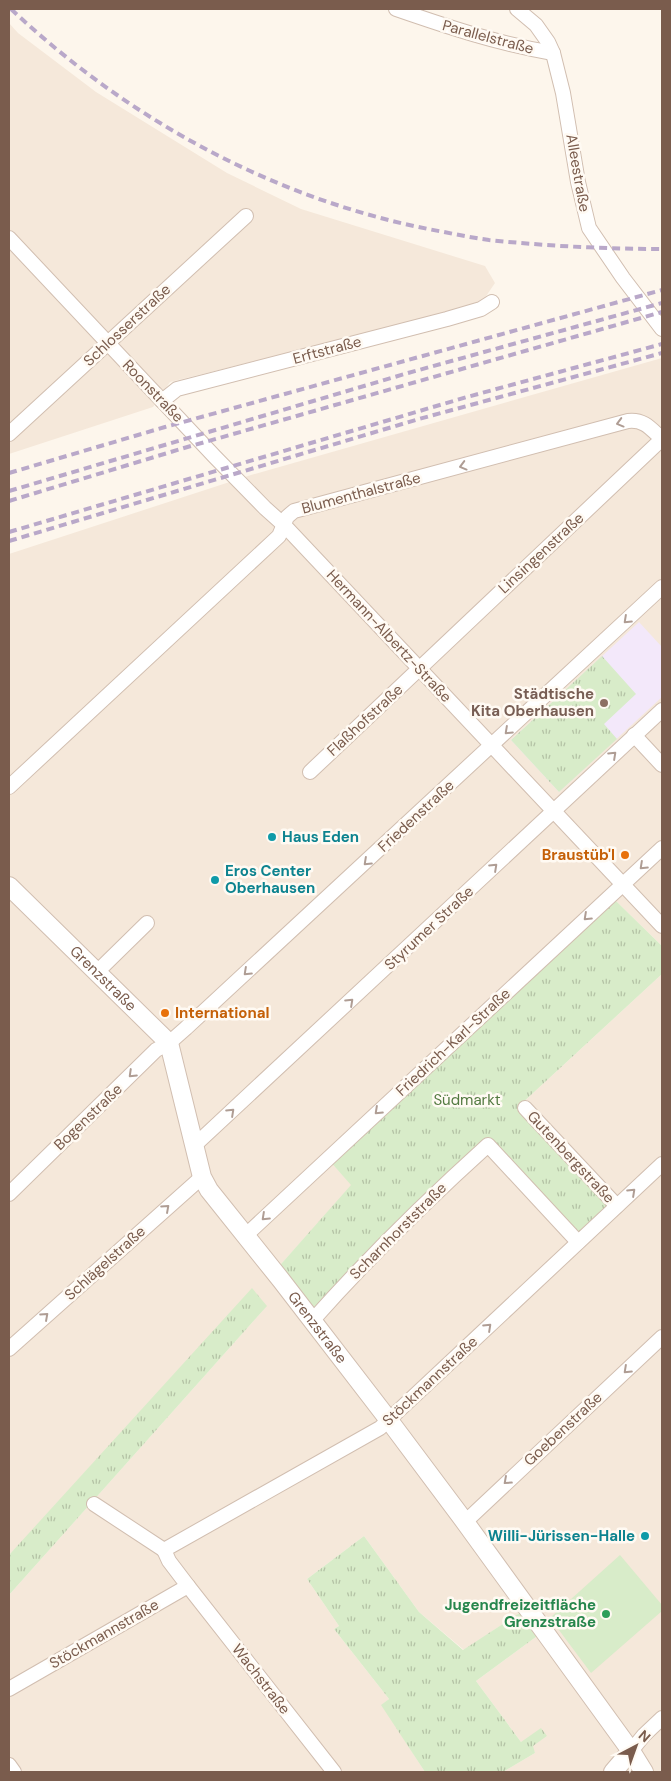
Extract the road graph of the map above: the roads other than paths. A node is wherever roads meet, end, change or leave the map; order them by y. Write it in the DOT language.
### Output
graph roads {
  1 [pos="396,9"];
  2 [pos="517,9"];
  3 [pos="553,53"];
  4 [pos="246,216"];
  5 [pos="9,238"];
  6 [pos="492,302"];
  7 [pos="662,329"];
  8 [pos="107,344"];
  9 [pos="162,401"];
  10 [pos="9,434"];
  11 [pos="662,439"];
  12 [pos="215,457"];
  13 [pos="284,524"];
  14 [pos="662,587"];
  15 [pos="420,669"];
  16 [pos="662,710"];
  17 [pos="634,735"];
  18 [pos="492,745"];
  19 [pos="662,765"];
  20 [pos="310,772"];
  21 [pos="9,787"];
  22 [pos="554,811"];
  23 [pos="662,848"];
  24 [pos="622,884"];
  25 [pos="9,886"];
  26 [pos="147,923"];
  27 [pos="662,926"];
  28 [pos="97,972"];
  29 [pos="170,1043"];
  30 [pos="525,1108"];
  31 [pos="195,1145"];
  32 [pos="662,1164"];
  33 [pos="202,1176"];
  34 [pos="9,1194"];
  35 [pos="617,1206"];
  36 [pos="245,1236"];
  37 [pos="578,1242"];
  38 [pos="312,1321"];
  39 [pos="662,1337"];
  40 [pos="9,1349"];
  41 [pos="388,1419"];
  42 [pos="94,1504"];
  43 [pos="465,1522"];
  44 [pos="164,1550"];
  45 [pos="188,1586"];
  46 [pos="9,1689"];
  47 [pos="662,1718"];
  48 [pos="631,1752"];
  49 [pos="9,1765"];
  50 [pos="14,1772"];
  51 [pos="334,1772"];
  52 [pos="613,1772"];
  53 [pos="644,1772"];
  1 -- 3 [label="street, Parallelstraße"];
  2 -- 3 [label="street, Alleestraße"];
  3 -- 7 [label="street, Alleestraße"];
  4 -- 8 [label="street, Schlosserstraße"];
  5 -- 8 [label="street, Roonstraße"];
  6 -- 9 [label="street, Erftstraße"];
  8 -- 9 [label="street, Roonstraße"];
  8 -- 10 [label="street, Schlosserstraße"];
  9 -- 12 [label="street, Roonstraße"];
  11 -- 13 [label="street, Blumenthalstraße, one-way"];
  11 -- 15 [label="street, Linsingenstraße"];
  12 -- 13 [label="street, Hermann-Albertz-Straße"];
  13 -- 15 [label="street, Hermann-Albertz-Straße"];
  13 -- 21 [label="street, Blumenthalstraße"];
  14 -- 18 [label="street, Friedenstraße, one-way"];
  15 -- 18 [label="street, Hermann-Albertz-Straße"];
  15 -- 20 [label="street, Flaßhofstraße"];
  16 -- 17 [label="street, Styrumer Straße"];
  17 -- 19 [label="street"];
  22 -- 17 [label="street, Styrumer Straße, one-way"];
  18 -- 22 [label="street, Hermann-Albertz-Straße"];
  18 -- 29 [label="street, Friedenstraße, one-way"];
  22 -- 24 [label="street, Hermann-Albertz-Straße"];
  31 -- 22 [label="street, Styrumer Straße, one-way"];
  23 -- 24 [label="street, Friedrich-Karl-Straße, one-way"];
  24 -- 27 [label="street, Hermann-Albertz-Straße"];
  24 -- 36 [label="street, Friedrich-Karl-Straße, one-way"];
  25 -- 28 [label="street, Grenzstraße"];
  26 -- 28 [label="street"];
  28 -- 29 [label="street, Grenzstraße"];
  29 -- 31 [label="street, Grenzstraße"];
  29 -- 34 [label="street, Bogenstraße, one-way"];
  30 -- 35 [label="street, Gutenbergstraße"];
  31 -- 33 [label="street, Grenzstraße"];
  35 -- 32 [label="street, Stöckmannstraße, one-way"];
  33 -- 36 [label="street, Grenzstraße"];
  40 -- 33 [label="street, Schlägelstraße, one-way"];
  35 -- 37 [label="street, Stöckmannstraße"];
  36 -- 38 [label="street, Grenzstraße"];
  37 -- 38 [label="street, Scharnhorststraße"];
  41 -- 37 [label="street, Stöckmannstraße, one-way"];
  38 -- 41 [label="street, Grenzstraße"];
  39 -- 43 [label="street, Goebenstraße, one-way"];
  41 -- 43 [label="street, Grenzstraße"];
  41 -- 44 [label="street, Stöckmannstraße"];
  42 -- 44 [label="street"];
  43 -- 48 [label="street, Grenzstraße"];
  44 -- 45 [label="street"];
  45 -- 46 [label="street, Stöckmannstraße"];
  45 -- 51 [label="street, Wachstraße"];
  47 -- 48 [label="street"];
  48 -- 52 [label="street"];
  48 -- 53 [label="street, Grenzstraße"];
  49 -- 50 [label="street"];
}
